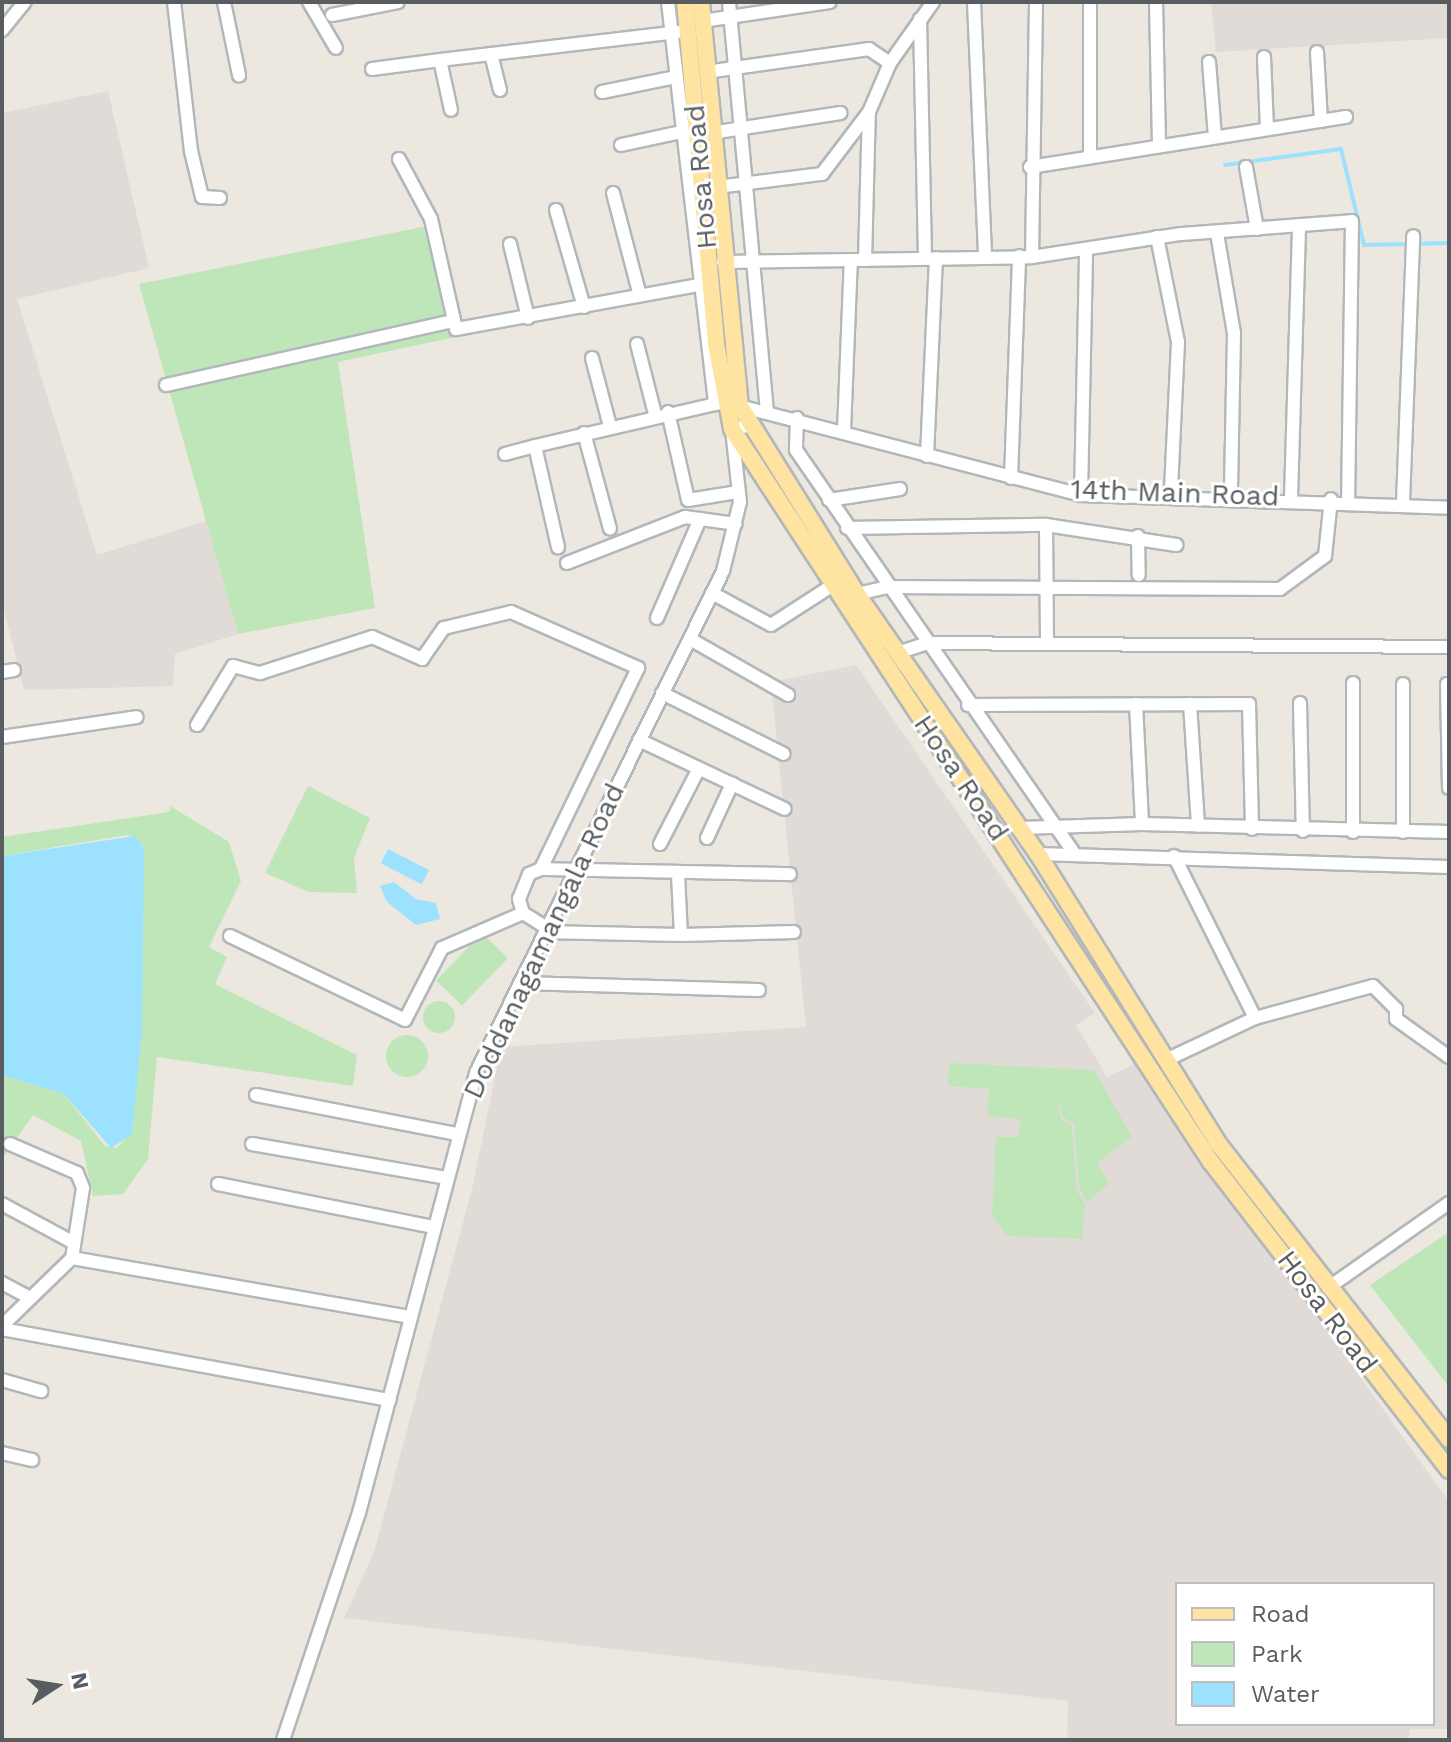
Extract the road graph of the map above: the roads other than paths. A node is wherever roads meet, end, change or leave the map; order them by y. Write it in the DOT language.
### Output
graph roads {
  1 [pos="25,2"];
  2 [pos="174,2"];
  3 [pos="224,2"];
  4 [pos="309,2"];
  5 [pos="398,2"];
  6 [pos="668,2"];
  7 [pos="685,2"];
  8 [pos="701,2"];
  9 [pos="729,2"];
  10 [pos="830,2"];
  11 [pos="933,2"];
  12 [pos="974,2"];
  13 [pos="1036,2"];
  14 [pos="1090,2"];
  15 [pos="1156,2"];
  16 [pos="379,4"];
  17 [pos="332,15"];
  18 [pos="731,18"];
  19 [pos="920,19"];
  20 [pos="687,28"];
  21 [pos="2,30"];
  22 [pos="336,48"];
  23 [pos="1317,52"];
  24 [pos="491,54"];
  25 [pos="1264,57"];
  26 [pos="440,60"];
  27 [pos="1209,62"];
  28 [pos="890,63"];
  29 [pos="372,69"];
  30 [pos="734,70"];
  31 [pos="706,72"];
  32 [pos="239,75"];
  33 [pos="676,77"];
  34 [pos="500,90"];
  35 [pos="602,92"];
  36 [pos="451,110"];
  37 [pos="869,112"];
  38 [pos="840,113"];
  39 [pos="1346,117"];
  40 [pos="1321,121"];
  41 [pos="739,129"];
  42 [pos="1267,129"];
  43 [pos="681,132"];
  44 [pos="711,133"];
  45 [pos="1215,137"];
  46 [pos="621,145"];
  47 [pos="1159,146"];
  48 [pos="1090,157"];
  49 [pos="399,159"];
  50 [pos="1030,167"];
  51 [pos="1246,167"];
  52 [pos="743,184"];
  53 [pos="717,187"];
  54 [pos="613,193"];
  55 [pos="220,198"];
  56 [pos="556,210"];
  57 [pos="1299,225"];
  58 [pos="1257,229"];
  59 [pos="1217,233"];
  60 [pos="1413,236"];
  61 [pos="1157,237"];
  62 [pos="510,244"];
  63 [pos="1086,249"];
  64 [pos="1025,256"];
  65 [pos="985,257"];
  66 [pos="930,258"];
  67 [pos="851,260"];
  68 [pos="865,260"];
  69 [pos="749,261"];
  70 [pos="723,262"];
  71 [pos="704,284"];
  72 [pos="640,296"];
  73 [pos="584,307"];
  74 [pos="528,318"];
  75 [pos="452,321"];
  76 [pos="637,344"];
  77 [pos="592,358"];
  78 [pos="166,385"];
  79 [pos="726,404"];
  80 [pos="767,411"];
  81 [pos="662,413"];
  82 [pos="797,418"];
  83 [pos="752,425"];
  84 [pos="610,426"];
  85 [pos="732,429"];
  86 [pos="844,431"];
  87 [pos="584,433"];
  88 [pos="535,446"];
  89 [pos="505,454"];
  90 [pos="927,456"];
  91 [pos="1011,478"];
  92 [pos="900,489"];
  93 [pos="738,492"];
  94 [pos="1171,493"];
  95 [pos="1081,495"];
  96 [pos="1231,496"];
  97 [pos="1291,498"];
  98 [pos="1331,499"];
  99 [pos="829,500"];
  100 [pos="1348,500"];
  101 [pos="1403,502"];
  102 [pos="1449,508"];
  103 [pos="700,519"];
  104 [pos="736,524"];
  105 [pos="1046,525"];
  106 [pos="847,528"];
  107 [pos="610,529"];
  108 [pos="1138,536"];
  109 [pos="1176,545"];
  110 [pos="558,547"];
  111 [pos="567,563"];
  112 [pos="1139,575"];
  113 [pos="833,585"];
  114 [pos="1047,585"];
  115 [pos="888,587"];
  116 [pos="712,593"];
  117 [pos="857,594"];
  118 [pos="657,618"];
  119 [pos="690,639"];
  120 [pos="927,643"];
  121 [pos="1047,643"];
  122 [pos="1449,647"];
  123 [pos="897,653"];
  124 [pos="1353,683"];
  125 [pos="1403,684"];
  126 [pos="1447,684"];
  127 [pos="662,693"];
  128 [pos="788,695"];
  129 [pos="1300,703"];
  130 [pos="1136,704"];
  131 [pos="1190,704"];
  132 [pos="968,705"];
  133 [pos="137,717"];
  134 [pos="197,725"];
  135 [pos="2,737"];
  136 [pos="639,740"];
  137 [pos="784,754"];
  138 [pos="972,760"];
  139 [pos="699,768"];
  140 [pos="958,776"];
  141 [pos="732,784"];
  142 [pos="1449,788"];
  143 [pos="785,809"];
  144 [pos="1054,824"];
  145 [pos="1142,824"];
  146 [pos="1198,826"];
  147 [pos="1020,828"];
  148 [pos="1252,829"];
  149 [pos="1303,831"];
  150 [pos="1353,832"];
  151 [pos="1403,832"];
  152 [pos="1449,832"];
  153 [pos="707,838"];
  154 [pos="660,844"];
  155 [pos="1073,851"];
  156 [pos="1038,854"];
  157 [pos="1174,856"];
  158 [pos="1449,867"];
  159 [pos="541,869"];
  160 [pos="572,874"];
  161 [pos="678,874"];
  162 [pos="790,874"];
  163 [pos="523,913"];
  164 [pos="546,930"];
  165 [pos="794,932"];
  166 [pos="681,935"];
  167 [pos="230,936"];
  168 [pos="520,983"];
  169 [pos="759,990"];
  170 [pos="1255,1018"];
  171 [pos="1449,1057"];
  172 [pos="1166,1060"];
  173 [pos="256,1095"];
  174 [pos="457,1134"];
  175 [pos="10,1144"];
  176 [pos="252,1144"];
  177 [pos="446,1178"];
  178 [pos="218,1184"];
  179 [pos="1449,1203"];
  180 [pos="2,1204"];
  181 [pos="433,1227"];
  182 [pos="74,1243"];
  183 [pos="72,1258"];
  184 [pos="2,1283"];
  185 [pos="1328,1288"];
  186 [pos="30,1298"];
  187 [pos="411,1317"];
  188 [pos="2,1328"];
  189 [pos="2,1380"];
  190 [pos="41,1391"];
  191 [pos="390,1400"];
  192 [pos="1449,1439"];
  193 [pos="2,1453"];
  194 [pos="32,1460"];
  195 [pos="1449,1470"];
  196 [pos="283,1740"];
  1 -- 21 [label="street"];
  2 -- 55 [label="street"];
  3 -- 32 [label="street"];
  4 -- 22 [label="street"];
  5 -- 16 [label="street"];
  6 -- 20 [label="street"];
  7 -- 20 [label="main road, Hosa Road"];
  8 -- 20 [label="main road, Hosa Road"];
  9 -- 18 [label="street"];
  10 -- 18 [label="street"];
  11 -- 19 [label="street"];
  12 -- 65 [label="street"];
  13 -- 50 [label="street"];
  14 -- 48 [label="street"];
  15 -- 47 [label="street"];
  16 -- 17 [label="street"];
  18 -- 20 [label="street"];
  18 -- 30 [label="street"];
  19 -- 28 [label="street"];
  19 -- 66 [label="street"];
  20 -- 24 [label="street"];
  20 -- 31 [label="main road, Hosa Road"];
  20 -- 33 [label="street"];
  20 -- 71 [label="main road, Hosa Road"];
  23 -- 40 [label="street"];
  24 -- 26 [label="street"];
  24 -- 34 [label="street"];
  25 -- 42 [label="street"];
  26 -- 29 [label="street"];
  26 -- 36 [label="street"];
  27 -- 45 [label="street"];
  28 -- 30 [label="street"];
  28 -- 37 [label="street"];
  30 -- 31 [label="street"];
  30 -- 41 [label="street"];
  31 -- 44 [label="main road, Hosa Road"];
  33 -- 35 [label="street"];
  33 -- 43 [label="street"];
  37 -- 52 [label="street"];
  37 -- 68 [label="street"];
  38 -- 41 [label="street"];
  39 -- 40 [label="street"];
  40 -- 42 [label="street"];
  41 -- 44 [label="street"];
  41 -- 52 [label="street"];
  42 -- 45 [label="street"];
  43 -- 46 [label="street"];
  43 -- 71 [label="street"];
  44 -- 53 [label="main road, Hosa Road"];
  45 -- 47 [label="street"];
  47 -- 48 [label="street"];
  48 -- 50 [label="street"];
  49 -- 75 [label="street"];
  50 -- 64 [label="street"];
  51 -- 58 [label="street"];
  52 -- 53 [label="street"];
  52 -- 69 [label="street"];
  53 -- 70 [label="main road, Hosa Road"];
  54 -- 72 [label="street"];
  56 -- 73 [label="street"];
  57 -- 58 [label="street"];
  57 -- 97 [label="street"];
  57 -- 100 [label="street"];
  58 -- 59 [label="street"];
  59 -- 61 [label="street"];
  59 -- 96 [label="street"];
  60 -- 101 [label="street"];
  61 -- 63 [label="street"];
  61 -- 94 [label="street"];
  62 -- 74 [label="street"];
  63 -- 64 [label="street"];
  63 -- 95 [label="street"];
  64 -- 65 [label="street"];
  64 -- 91 [label="street"];
  65 -- 66 [label="street"];
  66 -- 68 [label="street"];
  66 -- 90 [label="street"];
  67 -- 68 [label="street"];
  67 -- 69 [label="street"];
  67 -- 86 [label="street"];
  69 -- 70 [label="street"];
  69 -- 80 [label="street"];
  70 -- 79 [label="main road, Hosa Road"];
  71 -- 72 [label="street"];
  71 -- 79 [label="main road, Hosa Road"];
  72 -- 73 [label="street"];
  73 -- 74 [label="street"];
  74 -- 75 [label="street"];
  75 -- 78 [label="street"];
  76 -- 81 [label="street"];
  77 -- 84 [label="street"];
  79 -- 80 [label="street, 14th Main Road"];
  79 -- 81 [label="street"];
  79 -- 83 [label="main road, Hosa Road"];
  79 -- 85 [label="main road, Hosa Road"];
  80 -- 82 [label="street, 14th Main Road"];
  81 -- 84 [label="street"];
  81 -- 93 [label="street"];
  82 -- 86 [label="street, 14th Main Road"];
  82 -- 99 [label="street"];
  83 -- 85 [label="street"];
  83 -- 117 [label="main road, Hosa Road"];
  84 -- 87 [label="street"];
  85 -- 93 [label="street, Doddanagamangala Road"];
  85 -- 113 [label="main road, Hosa Road"];
  86 -- 90 [label="street, 14th Main Road"];
  87 -- 88 [label="street"];
  87 -- 107 [label="street"];
  88 -- 89 [label="street"];
  88 -- 110 [label="street"];
  90 -- 91 [label="street, 14th Main Road"];
  91 -- 95 [label="street, 14th Main Road"];
  92 -- 99 [label="street"];
  93 -- 104 [label="street, Doddanagamangala Road"];
  94 -- 95 [label="street, 14th Main Road"];
  94 -- 96 [label="street, 14th Main Road"];
  96 -- 97 [label="street, 14th Main Road"];
  97 -- 98 [label="street, 14th Main Road"];
  98 -- 100 [label="street, 14th Main Road"];
  98 -- 114 [label="street"];
  99 -- 106 [label="street"];
  100 -- 101 [label="street, 14th Main Road"];
  101 -- 102 [label="street, 14th Main Road"];
  103 -- 104 [label="street"];
  103 -- 111 [label="street"];
  103 -- 118 [label="street"];
  104 -- 116 [label="street, Doddanagamangala Road"];
  105 -- 106 [label="street"];
  105 -- 108 [label="street"];
  105 -- 114 [label="street"];
  106 -- 115 [label="street"];
  108 -- 109 [label="street"];
  108 -- 112 [label="street"];
  113 -- 116 [label="street"];
  113 -- 140 [label="main road, Hosa Road"];
  114 -- 115 [label="street"];
  114 -- 121 [label="street"];
  115 -- 117 [label="street"];
  115 -- 120 [label="street"];
  116 -- 119 [label="street, Doddanagamangala Road"];
  117 -- 123 [label="main road, Hosa Road"];
  119 -- 127 [label="street, Doddanagamangala Road"];
  119 -- 128 [label="street"];
  120 -- 121 [label="street"];
  120 -- 123 [label="street"];
  120 -- 132 [label="street"];
  121 -- 122 [label="street"];
  123 -- 138 [label="main road, Hosa Road"];
  124 -- 150 [label="street"];
  125 -- 151 [label="street"];
  126 -- 142 [label="street"];
  127 -- 136 [label="street, Doddanagamangala Road"];
  127 -- 137 [label="street"];
  129 -- 149 [label="street"];
  130 -- 131 [label="street"];
  130 -- 132 [label="street"];
  130 -- 145 [label="street"];
  131 -- 146 [label="street"];
  131 -- 148 [label="street"];
  132 -- 144 [label="street"];
  133 -- 135 [label="street"];
  134 -- 159 [label="street"];
  136 -- 139 [label="street"];
  136 -- 160 [label="street, Doddanagamangala Road"];
  138 -- 140 [label="main road"];
  138 -- 147 [label="main road, Hosa Road"];
  139 -- 141 [label="street"];
  139 -- 154 [label="street"];
  140 -- 195 [label="main road, Hosa Road"];
  141 -- 143 [label="street"];
  141 -- 153 [label="street"];
  144 -- 145 [label="street"];
  144 -- 147 [label="street"];
  144 -- 155 [label="street"];
  145 -- 146 [label="street"];
  146 -- 148 [label="street"];
  147 -- 156 [label="main road, Hosa Road"];
  148 -- 149 [label="street"];
  149 -- 150 [label="street"];
  150 -- 151 [label="street"];
  151 -- 152 [label="street"];
  155 -- 156 [label="street"];
  155 -- 157 [label="street"];
  156 -- 172 [label="main road, Hosa Road"];
  157 -- 158 [label="street"];
  157 -- 170 [label="street"];
  159 -- 160 [label="street"];
  159 -- 163 [label="street"];
  160 -- 161 [label="street"];
  160 -- 164 [label="street, Doddanagamangala Road"];
  161 -- 162 [label="street"];
  161 -- 166 [label="street"];
  163 -- 164 [label="street"];
  163 -- 167 [label="street"];
  164 -- 166 [label="street"];
  164 -- 168 [label="street, Doddanagamangala Road"];
  165 -- 166 [label="street"];
  168 -- 169 [label="street"];
  168 -- 174 [label="street, Doddanagamangala Road"];
  170 -- 171 [label="street"];
  170 -- 172 [label="street"];
  172 -- 185 [label="main road, Hosa Road"];
  173 -- 174 [label="street"];
  174 -- 177 [label="street, Doddanagamangala Road"];
  175 -- 182 [label="street"];
  176 -- 177 [label="street"];
  177 -- 181 [label="street, Doddanagamangala Road"];
  178 -- 181 [label="street"];
  179 -- 185 [label="street"];
  180 -- 182 [label="street"];
  181 -- 187 [label="street, Doddanagamangala Road"];
  182 -- 183 [label="street"];
  183 -- 186 [label="street"];
  183 -- 187 [label="street"];
  184 -- 186 [label="street"];
  185 -- 192 [label="main road, Hosa Road"];
  186 -- 188 [label="street"];
  187 -- 191 [label="street, Doddanagamangala Road"];
  188 -- 191 [label="street"];
  189 -- 190 [label="street"];
  191 -- 196 [label="street, Doddanagamangala Road"];
  193 -- 194 [label="street"];
}
